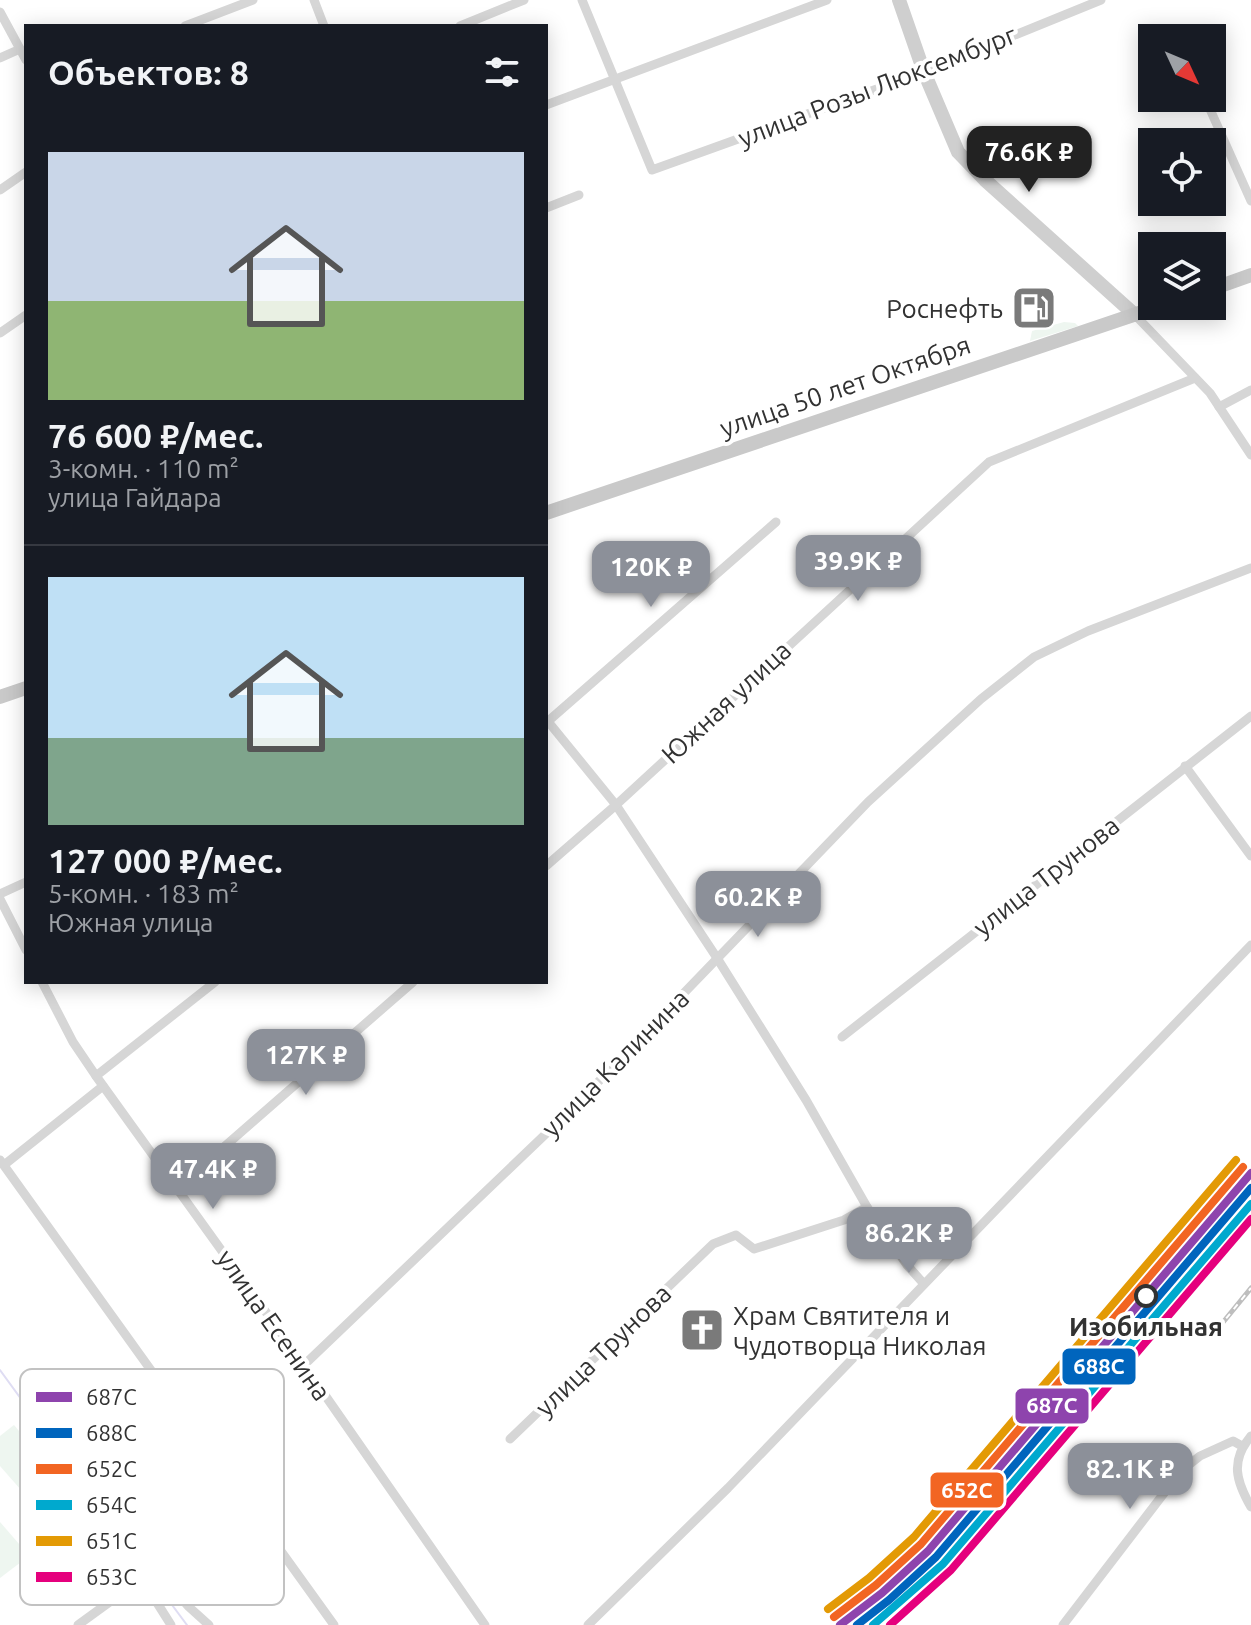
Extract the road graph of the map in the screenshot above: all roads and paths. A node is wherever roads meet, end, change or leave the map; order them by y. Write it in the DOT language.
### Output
graph roads {
  1 [pos="253,0"];
  2 [pos="314,0"];
  3 [pos="524,0"];
  4 [pos="582,0"];
  5 [pos="827,0"];
  6 [pos="899,0"];
  7 [pos="1101,0"];
  8 [pos="0,12"];
  9 [pos="190,24"];
  10 [pos="323,24"];
  11 [pos="465,24"];
  12 [pos="20,49"];
  13 [pos="24,56"];
  14 [pos="0,58"];
  15 [pos="924,72"];
  16 [pos="613,80"];
  17 [pos="548,104"];
  18 [pos="1211,112"];
  19 [pos="24,173"];
  20 [pos="0,190"];
  21 [pos="579,195"];
  22 [pos="1251,201"];
  23 [pos="548,207"];
  24 [pos="1251,275"];
  25 [pos="1226,284"];
  26 [pos="1138,314"];
  27 [pos="1135,315"];
  28 [pos="24,316"];
  29 [pos="0,333"];
  30 [pos="1195,378"];
  31 [pos="1251,390"];
  32 [pos="1219,407"];
  33 [pos="1251,455"];
  34 [pos="548,512"];
  35 [pos="776,522"];
  36 [pos="1251,568"];
  37 [pos="24,689"];
  38 [pos="0,697"];
  39 [pos="1251,716"];
  40 [pos="548,719"];
  41 [pos="548,723"];
  42 [pos="1185,766"];
  43 [pos="616,805"];
  44 [pos="1251,856"];
  45 [pos="548,864"];
  46 [pos="24,883"];
  47 [pos="0,897"];
  48 [pos="1251,945"];
  49 [pos="24,946"];
  50 [pos="717,958"];
  51 [pos="43,984"];
  52 [pos="212,984"];
  53 [pos="411,984"];
  54 [pos="842,1037"];
  55 [pos="96,1076"];
  56 [pos="103,1086"];
  57 [pos="2,1162"];
  58 [pos="177,1188"];
  59 [pos="867,1207"];
  60 [pos="924,1284"];
  61 [pos="304,1365"];
  62 [pos="150,1369"];
  63 [pos="1251,1436"];
  64 [pos="510,1439"];
  65 [pos="1242,1446"];
  66 [pos="1251,1507"];
  67 [pos="284,1556"];
  68 [pos="106,1605"];
  69 [pos="158,1605"];
  70 [pos="187,1605"];
  71 [pos="78,1625"];
  72 [pos="171,1625"];
  73 [pos="209,1625"];
  74 [pos="334,1625"];
  75 [pos="485,1625"];
  76 [pos="588,1625"];
  77 [pos="1063,1625"];
  1 -- 9 [label="street"];
  2 -- 10 [label="street"];
  3 -- 11 [label="street"];
  4 -- 16 [label="street"];
  5 -- 16 [label="street"];
  6 -- 15 [label="street"];
  7 -- 15 [label="street, улица Розы Люксембург"];
  8 -- 12 [label="street"];
  12 -- 13 [label="street"];
  12 -- 14 [label="street"];
  15 -- 16 [label="street, улица Розы Люксембург"];
  15 -- 27 [label="street"];
  16 -- 17 [label="street"];
  18 -- 22 [label="street"];
  19 -- 20 [label="street"];
  21 -- 23 [label="street"];
  24 -- 25 [label="main road"];
  26 -- 27 [label="main road, улица 50 лет Октября"];
  27 -- 30 [label="street"];
  27 -- 34 [label="main road, улица 50 лет Октября"];
  28 -- 29 [label="street"];
  30 -- 32 [label="street"];
  30 -- 43 [label="street, Южная улица"];
  31 -- 32 [label="street"];
  32 -- 33 [label="street"];
  35 -- 40 [label="street"];
  36 -- 50 [label="street, улица Калинина"];
  37 -- 38 [label="main road"];
  39 -- 42 [label="street, улица Трунова"];
  41 -- 43 [label="street"];
  42 -- 44 [label="street"];
  42 -- 54 [label="street, улица Трунова"];
  43 -- 45 [label="street, Южная улица"];
  43 -- 50 [label="street"];
  46 -- 47 [label="street"];
  47 -- 49 [label="street"];
  48 -- 60 [label="street"];
  50 -- 59 [label="street"];
  50 -- 61 [label="street, улица Калинина"];
  51 -- 55 [label="street, улица Есенина"];
  52 -- 55 [label="street"];
  53 -- 58 [label="street"];
  55 -- 56 [label="street, улица Есенина"];
  56 -- 57 [label="street"];
  56 -- 58 [label="street, улица Есенина"];
  57 -- 62 [label="street"];
  58 -- 61 [label="street, улица Есенина"];
  59 -- 60 [label="street"];
  59 -- 64 [label="street, улица Трунова"];
  60 -- 76 [label="street"];
  61 -- 75 [label="street, улица Есенина"];
  63 -- 65 [label="street"];
  65 -- 66 [label="street"];
  65 -- 77 [label="street"];
  67 -- 74 [label="street"];
  68 -- 71 [label="street"];
  69 -- 72 [label="street"];
  70 -- 73 [label="street"];
}
